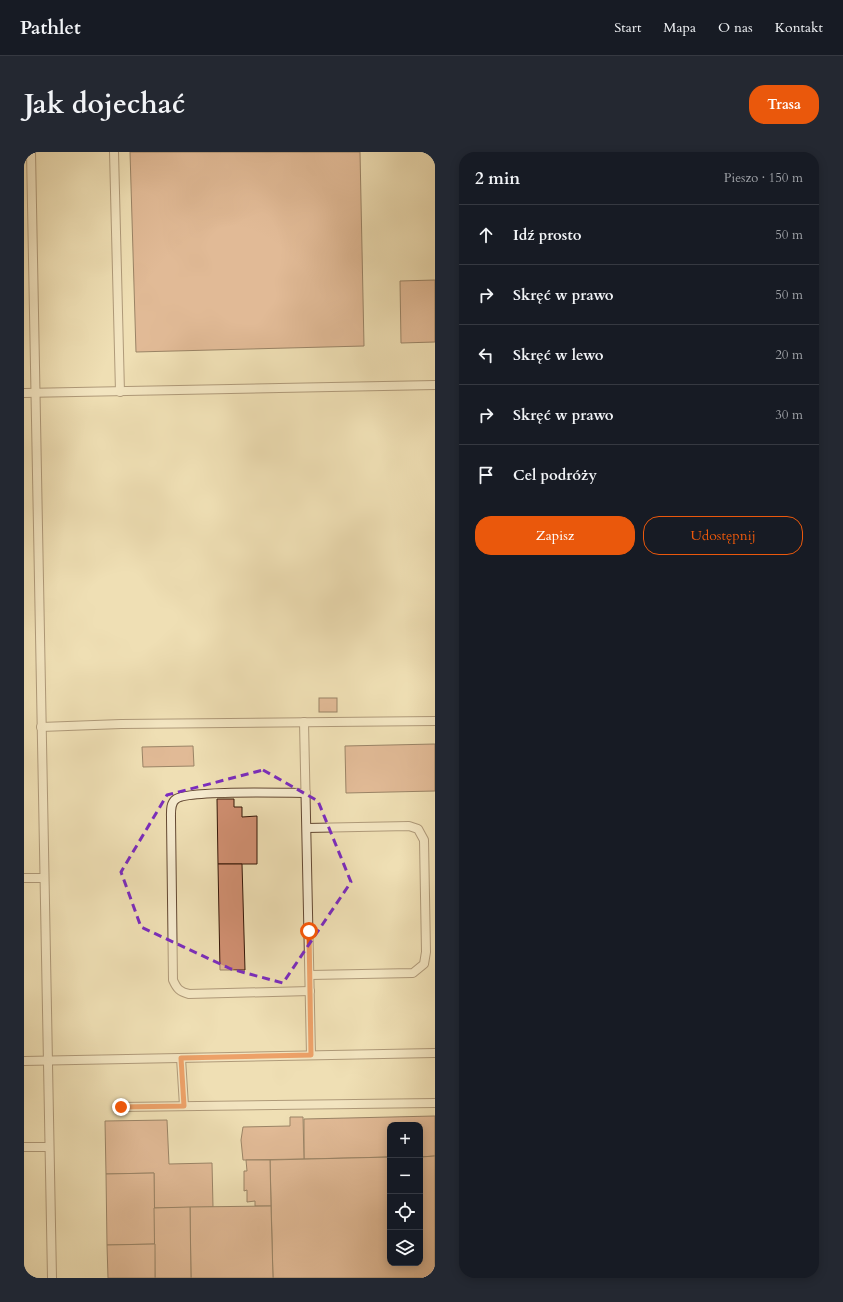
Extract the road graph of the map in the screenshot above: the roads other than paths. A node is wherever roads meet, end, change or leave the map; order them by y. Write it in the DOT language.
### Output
graph roads {
  1 [pos="31,152"];
  2 [pos="114,152"];
  3 [pos="435,385"];
  4 [pos="120,392"];
  5 [pos="35,393"];
  6 [pos="24,394"];
  7 [pos="435,721"];
  8 [pos="304,722"];
  9 [pos="41,727"];
  10 [pos="306,793"];
  11 [pos="306,828"];
  12 [pos="24,878"];
  13 [pos="44,878"];
  14 [pos="310,975"];
  15 [pos="310,991"];
  16 [pos="435,1053"];
  17 [pos="311,1055"];
  18 [pos="181,1058"];
  19 [pos="24,1061"];
  20 [pos="49,1061"];
  21 [pos="435,1103"];
  22 [pos="184,1106"];
  23 [pos="121,1107"];
  24 [pos="24,1147"];
  25 [pos="49,1147"];
  26 [pos="52,1278"];
  1 -- 5 [label="lane"];
  2 -- 4 [label="lane"];
  3 -- 4 [label="lane"];
  4 -- 5 [label="lane"];
  5 -- 6 [label="lane"];
  5 -- 9 [label="lane"];
  7 -- 8 [label="lane"];
  8 -- 9 [label="lane"];
  8 -- 10 [label="lane"];
  9 -- 13 [label="lane"];
  10 -- 11 [label="lane"];
  10 -- 15 [label="lane"];
  11 -- 14 [label="lane"];
  11 -- 14 [label="lane"];
  12 -- 13 [label="lane"];
  13 -- 20 [label="lane"];
  14 -- 15 [label="lane"];
  15 -- 17 [label="lane"];
  16 -- 17 [label="lane"];
  17 -- 18 [label="lane"];
  18 -- 20 [label="lane"];
  18 -- 22 [label="lane"];
  19 -- 20 [label="lane"];
  20 -- 25 [label="lane"];
  21 -- 22 [label="lane"];
  22 -- 23 [label="lane"];
  24 -- 25 [label="lane"];
  25 -- 26 [label="lane"];
}
